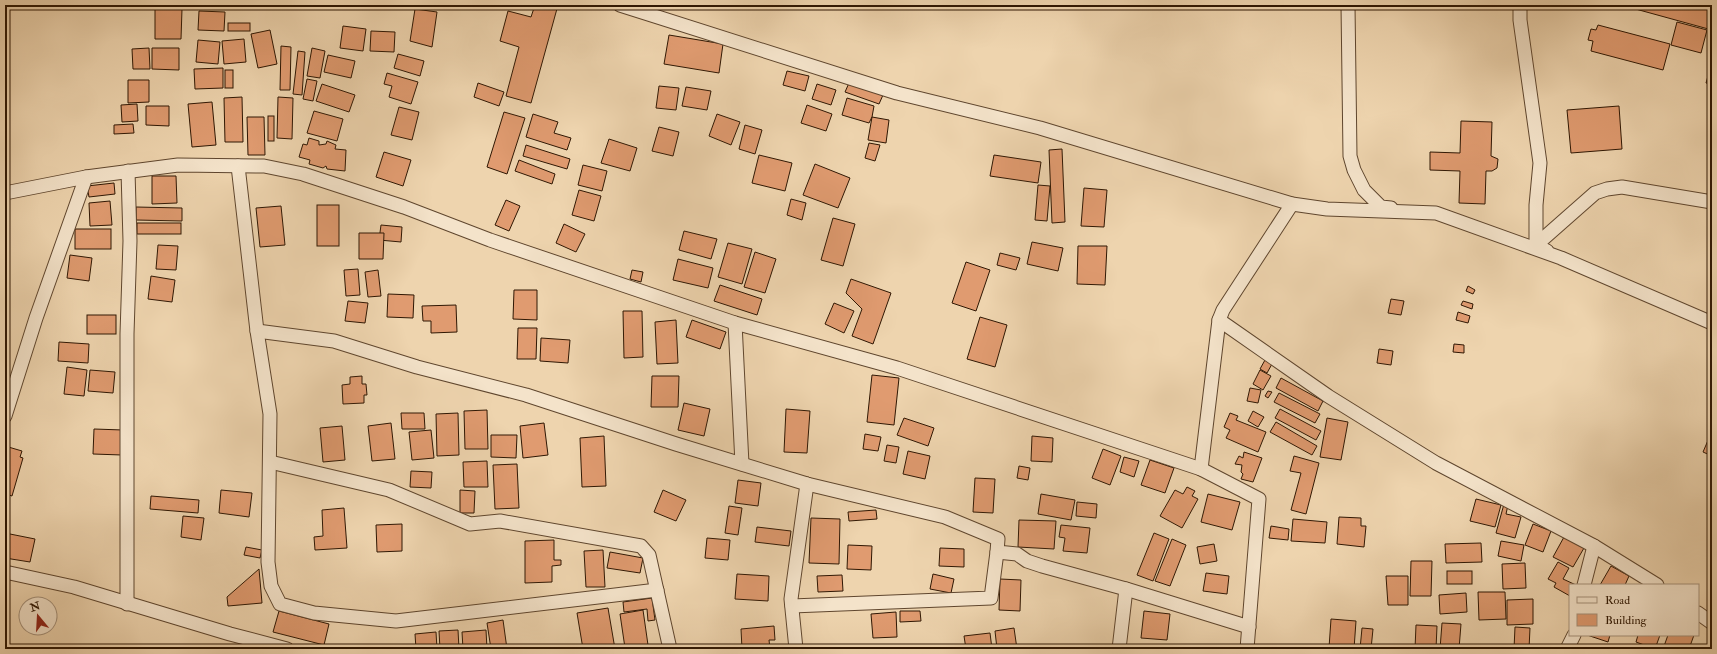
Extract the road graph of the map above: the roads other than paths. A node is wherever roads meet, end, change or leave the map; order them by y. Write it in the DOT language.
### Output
graph roads {
  1 [pos="620,5"];
  2 [pos="1348,5"];
  3 [pos="1520,5"];
  4 [pos="238,166"];
  5 [pos="128,171"];
  6 [pos="86,177"];
  7 [pos="6,191"];
  8 [pos="1712,202"];
  9 [pos="1292,204"];
  10 [pos="1436,213"];
  11 [pos="1536,245"];
  12 [pos="1560,258"];
  13 [pos="1219,320"];
  14 [pos="734,323"];
  15 [pos="1712,323"];
  16 [pos="257,331"];
  17 [pos="5,416"];
  18 [pos="270,462"];
  19 [pos="742,464"];
  20 [pos="1201,468"];
  21 [pos="807,484"];
  22 [pos="1594,546"];
  23 [pos="997,552"];
  24 [pos="5,572"];
  25 [pos="1584,584"];
  26 [pos="1655,584"];
  27 [pos="1126,589"];
  28 [pos="657,590"];
  29 [pos="127,604"];
  30 [pos="792,606"];
  31 [pos="1699,614"];
  32 [pos="1712,623"];
  33 [pos="1249,627"];
  34 [pos="1574,636"];
  35 [pos="287,649"];
  36 [pos="670,649"];
  37 [pos="796,649"];
  38 [pos="1119,649"];
  39 [pos="1247,649"];
  40 [pos="1567,649"];
  1 -- 9 [label="street"];
  2 -- 10 [label="street"];
  3 -- 11 [label="street"];
  4 -- 5 [label="street"];
  4 -- 14 [label="street"];
  4 -- 16 [label="street"];
  5 -- 6 [label="street"];
  5 -- 29 [label="street"];
  6 -- 7 [label="street"];
  6 -- 17 [label="street"];
  8 -- 11 [label="street"];
  9 -- 10 [label="street"];
  9 -- 13 [label="street"];
  10 -- 12 [label="street"];
  11 -- 12 [label="street"];
  12 -- 15 [label="street"];
  13 -- 20 [label="street"];
  13 -- 22 [label="street"];
  14 -- 19 [label="street"];
  14 -- 20 [label="street"];
  16 -- 18 [label="street"];
  16 -- 19 [label="street"];
  18 -- 28 [label="street"];
  18 -- 28 [label="street"];
  19 -- 21 [label="street"];
  20 -- 33 [label="street"];
  21 -- 23 [label="street"];
  21 -- 30 [label="street"];
  22 -- 25 [label="street"];
  22 -- 26 [label="street"];
  23 -- 27 [label="street"];
  23 -- 30 [label="street"];
  24 -- 29 [label="street"];
  27 -- 33 [label="street"];
  27 -- 38 [label="street"];
  28 -- 36 [label="street"];
  29 -- 35 [label="street"];
  30 -- 37 [label="street"];
  31 -- 32 [label="street"];
  33 -- 39 [label="street"];
  34 -- 40 [label="street"];
}
